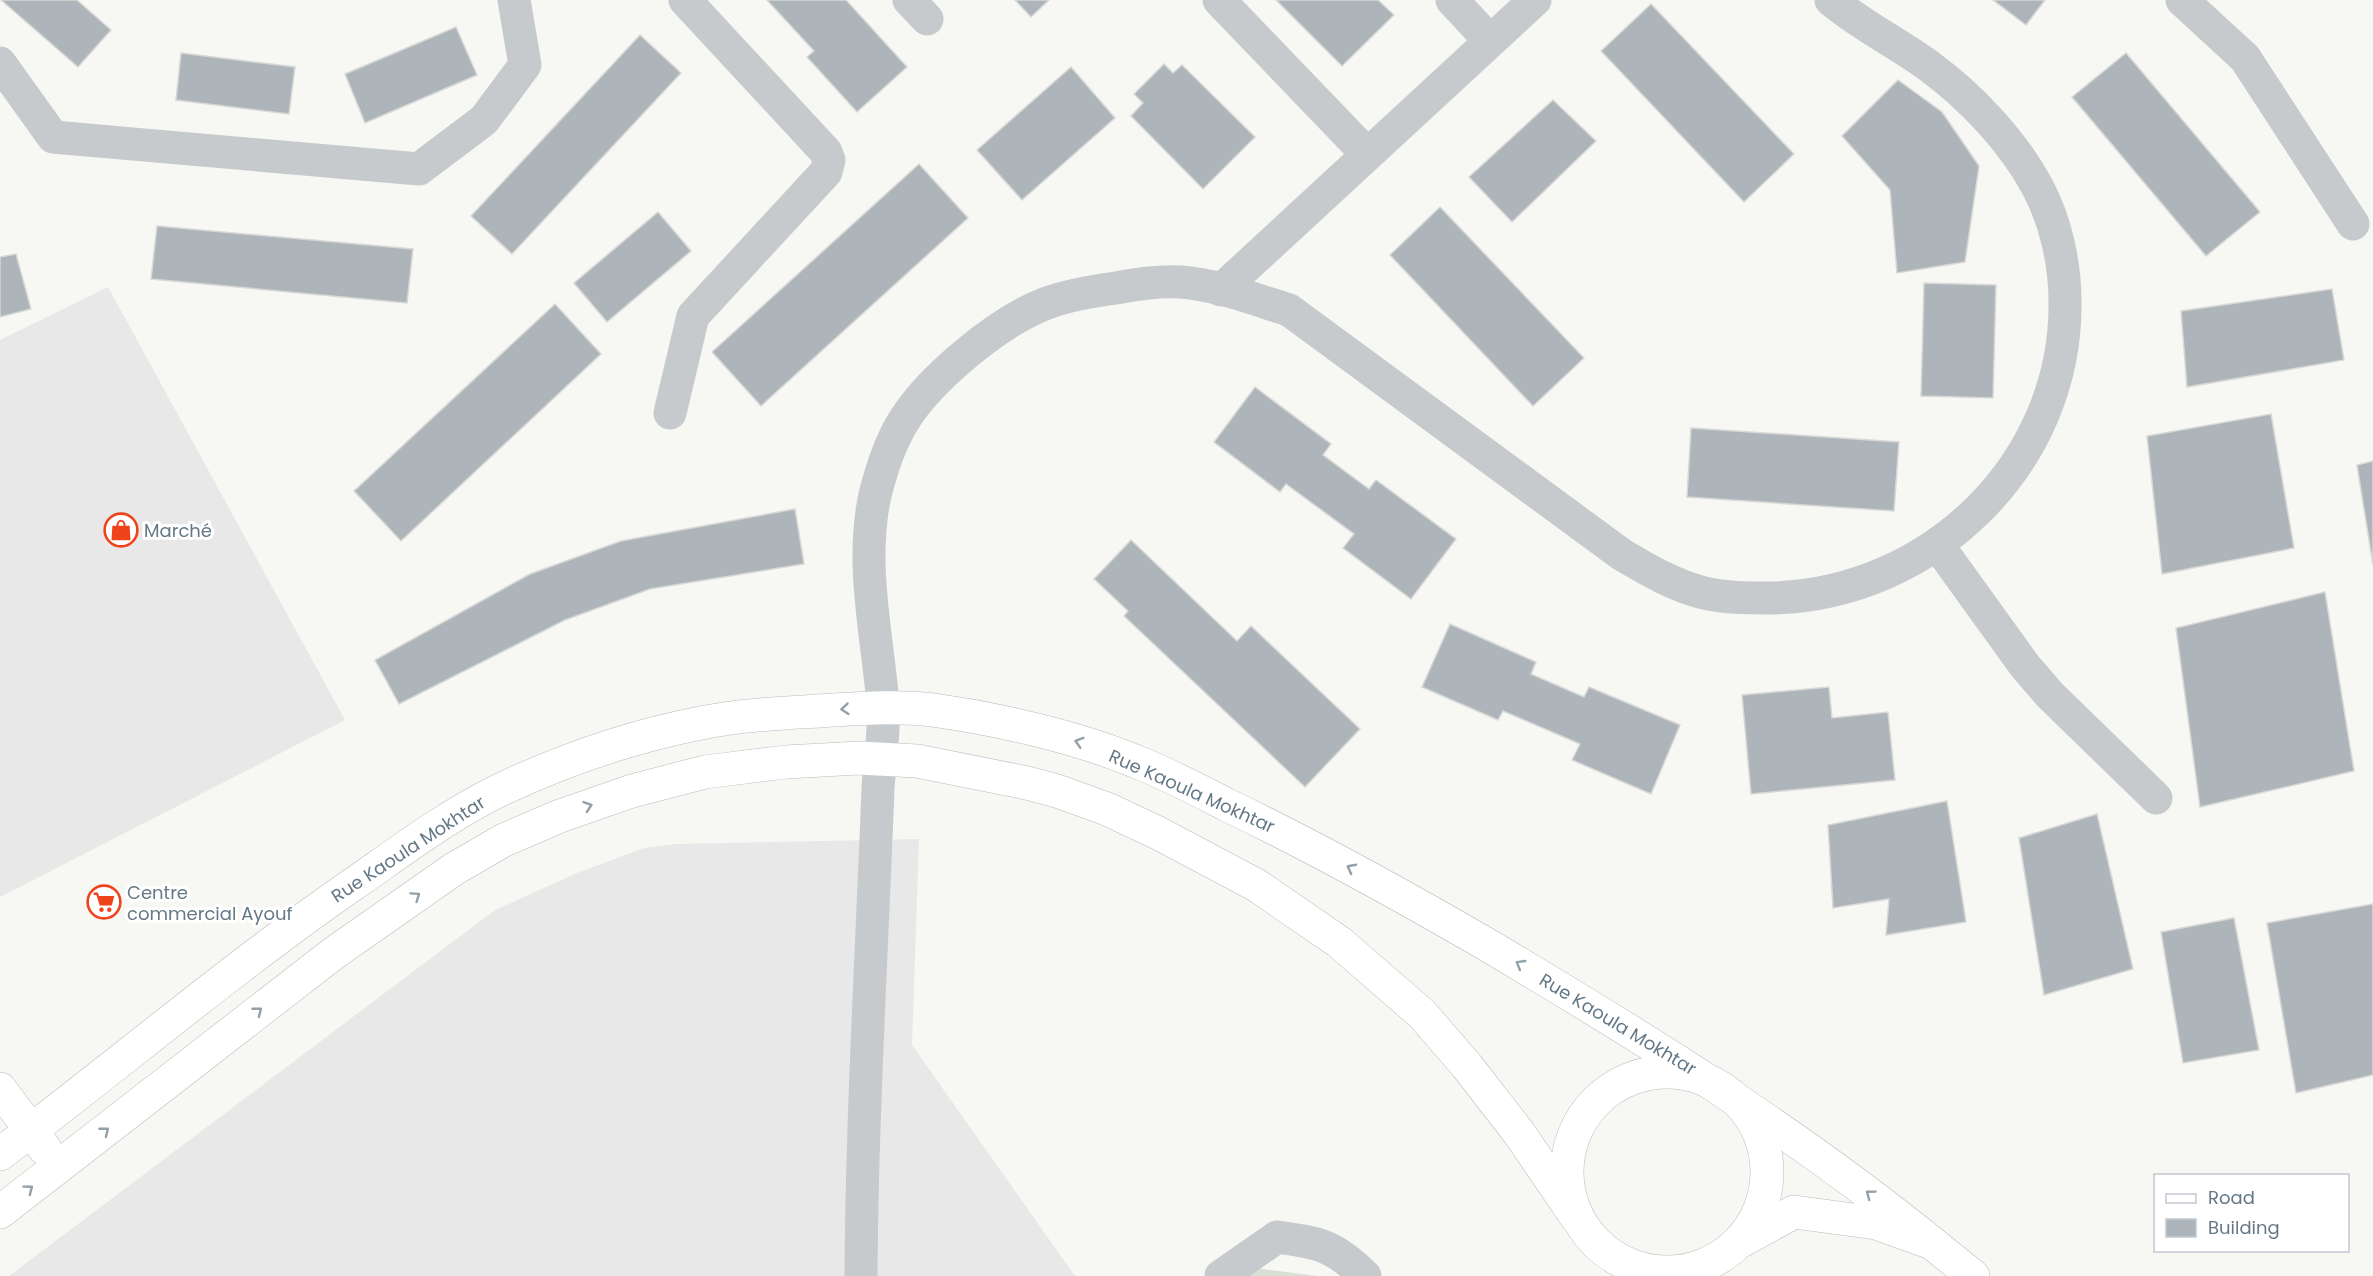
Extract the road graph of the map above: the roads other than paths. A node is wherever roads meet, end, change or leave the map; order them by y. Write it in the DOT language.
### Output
graph roads {
  1 [pos="514,0"];
  2 [pos="685,0"];
  3 [pos="1219,0"];
  4 [pos="1452,0"];
  5 [pos="1535,0"];
  6 [pos="1831,0"];
  7 [pos="2182,0"];
  8 [pos="1490,41"];
  9 [pos="0,63"];
  10 [pos="1367,154"];
  11 [pos="2353,224"];
  12 [pos="1221,290"];
  13 [pos="669,413"];
  14 [pos="1937,544"];
  15 [pos="883,708"];
  16 [pos="880,759"];
  17 [pos="2156,798"];
  18 [pos="0,1089"];
  19 [pos="1737,1098"];
  20 [pos="31,1130"];
  21 [pos="0,1154"];
  22 [pos="58,1167"];
  23 [pos="0,1212"];
  24 [pos="1577,1218"];
  25 [pos="1741,1241"];
  26 [pos="1932,1243"];
  27 [pos="1598,1246"];
  28 [pos="861,1276"];
  29 [pos="1221,1276"];
  30 [pos="1365,1276"];
  31 [pos="1620,1276"];
  32 [pos="1719,1276"];
  33 [pos="1973,1276"];
  1 -- 9 [label="street"];
  2 -- 13 [label="street"];
  3 -- 10 [label="street"];
  4 -- 8 [label="street"];
  5 -- 8 [label="street"];
  6 -- 14 [label="street"];
  7 -- 11 [label="street"];
  8 -- 10 [label="street"];
  10 -- 12 [label="street"];
  12 -- 14 [label="street"];
  12 -- 15 [label="street"];
  14 -- 17 [label="street"];
  15 -- 16 [label="street"];
  19 -- 15 [label="main road, Rue Kaoula Mokhtar, one-way"];
  15 -- 20 [label="main road, Rue Kaoula Mokhtar, one-way"];
  22 -- 16 [label="main road, one-way"];
  16 -- 24 [label="main road"];
  16 -- 28 [label="street"];
  18 -- 20 [label="main road"];
  19 -- 24 [label="main road"];
  19 -- 25 [label="main road"];
  26 -- 19 [label="main road, Rue Kaoula Mokhtar, one-way"];
  20 -- 21 [label="main road, Rue Kaoula Mokhtar"];
  20 -- 22 [label="main road"];
  23 -- 22 [label="main road, one-way"];
  24 -- 27 [label="main road"];
  25 -- 26 [label="main road"];
  25 -- 27 [label="main road"];
  25 -- 32 [label="main road"];
  26 -- 33 [label="main road, Rue Kaoula Mokhtar"];
  27 -- 31 [label="main road"];
  29 -- 30 [label="street"];
}
